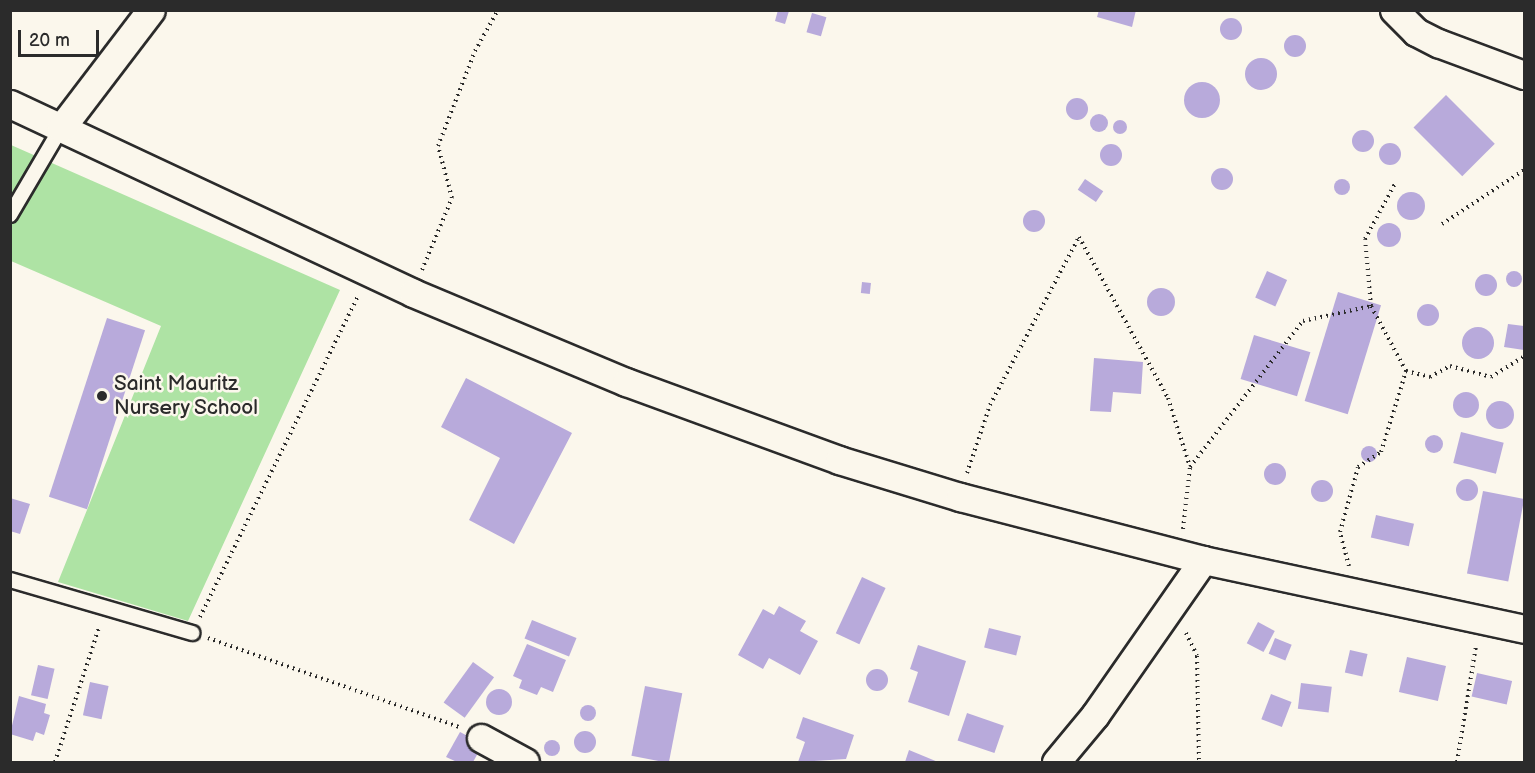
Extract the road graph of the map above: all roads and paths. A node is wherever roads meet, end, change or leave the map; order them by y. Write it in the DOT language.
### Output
graph roads {
  1 [pos="150,10"];
  2 [pos="498,10"];
  3 [pos="1394,10"];
  4 [pos="1524,75"];
  5 [pos="10,104"];
  6 [pos="61,128"];
  7 [pos="1524,170"];
  8 [pos="1396,182"];
  9 [pos="10,215"];
  10 [pos="1442,224"];
  11 [pos="369,273"];
  12 [pos="413,292"];
  13 [pos="1371,306"];
  14 [pos="1524,356"];
  15 [pos="1406,371"];
  16 [pos="1190,467"];
  17 [pos="960,497"];
  18 [pos="1192,557"];
  19 [pos="10,580"];
  20 [pos="1356,592"];
  21 [pos="1172,606"];
  22 [pos="104,609"];
  23 [pos="1480,622"];
  24 [pos="1524,629"];
  25 [pos="192,633"];
  26 [pos="481,738"];
  27 [pos="55,762"];
  28 [pos="525,762"];
  29 [pos="1056,762"];
  30 [pos="1199,762"];
  31 [pos="1457,762"];
  1 -- 6 [label="street"];
  2 -- 12 [label="path"];
  3 -- 4 [label="street"];
  5 -- 6 [label="street"];
  6 -- 9 [label="lane"];
  6 -- 11 [label="street"];
  7 -- 10 [label="path"];
  8 -- 13 [label="path"];
  11 -- 12 [label="street"];
  11 -- 25 [label="path"];
  12 -- 17 [label="street"];
  13 -- 15 [label="path"];
  13 -- 16 [label="path"];
  14 -- 15 [label="path"];
  15 -- 20 [label="path"];
  16 -- 17 [label="path"];
  16 -- 18 [label="path"];
  17 -- 18 [label="street"];
  18 -- 20 [label="street"];
  18 -- 21 [label="street"];
  19 -- 22 [label="lane"];
  20 -- 23 [label="street"];
  21 -- 29 [label="street"];
  21 -- 30 [label="path"];
  22 -- 25 [label="lane"];
  22 -- 27 [label="path"];
  23 -- 24 [label="street"];
  23 -- 31 [label="path"];
  25 -- 26 [label="path"];
  26 -- 28 [label="street"];
}
